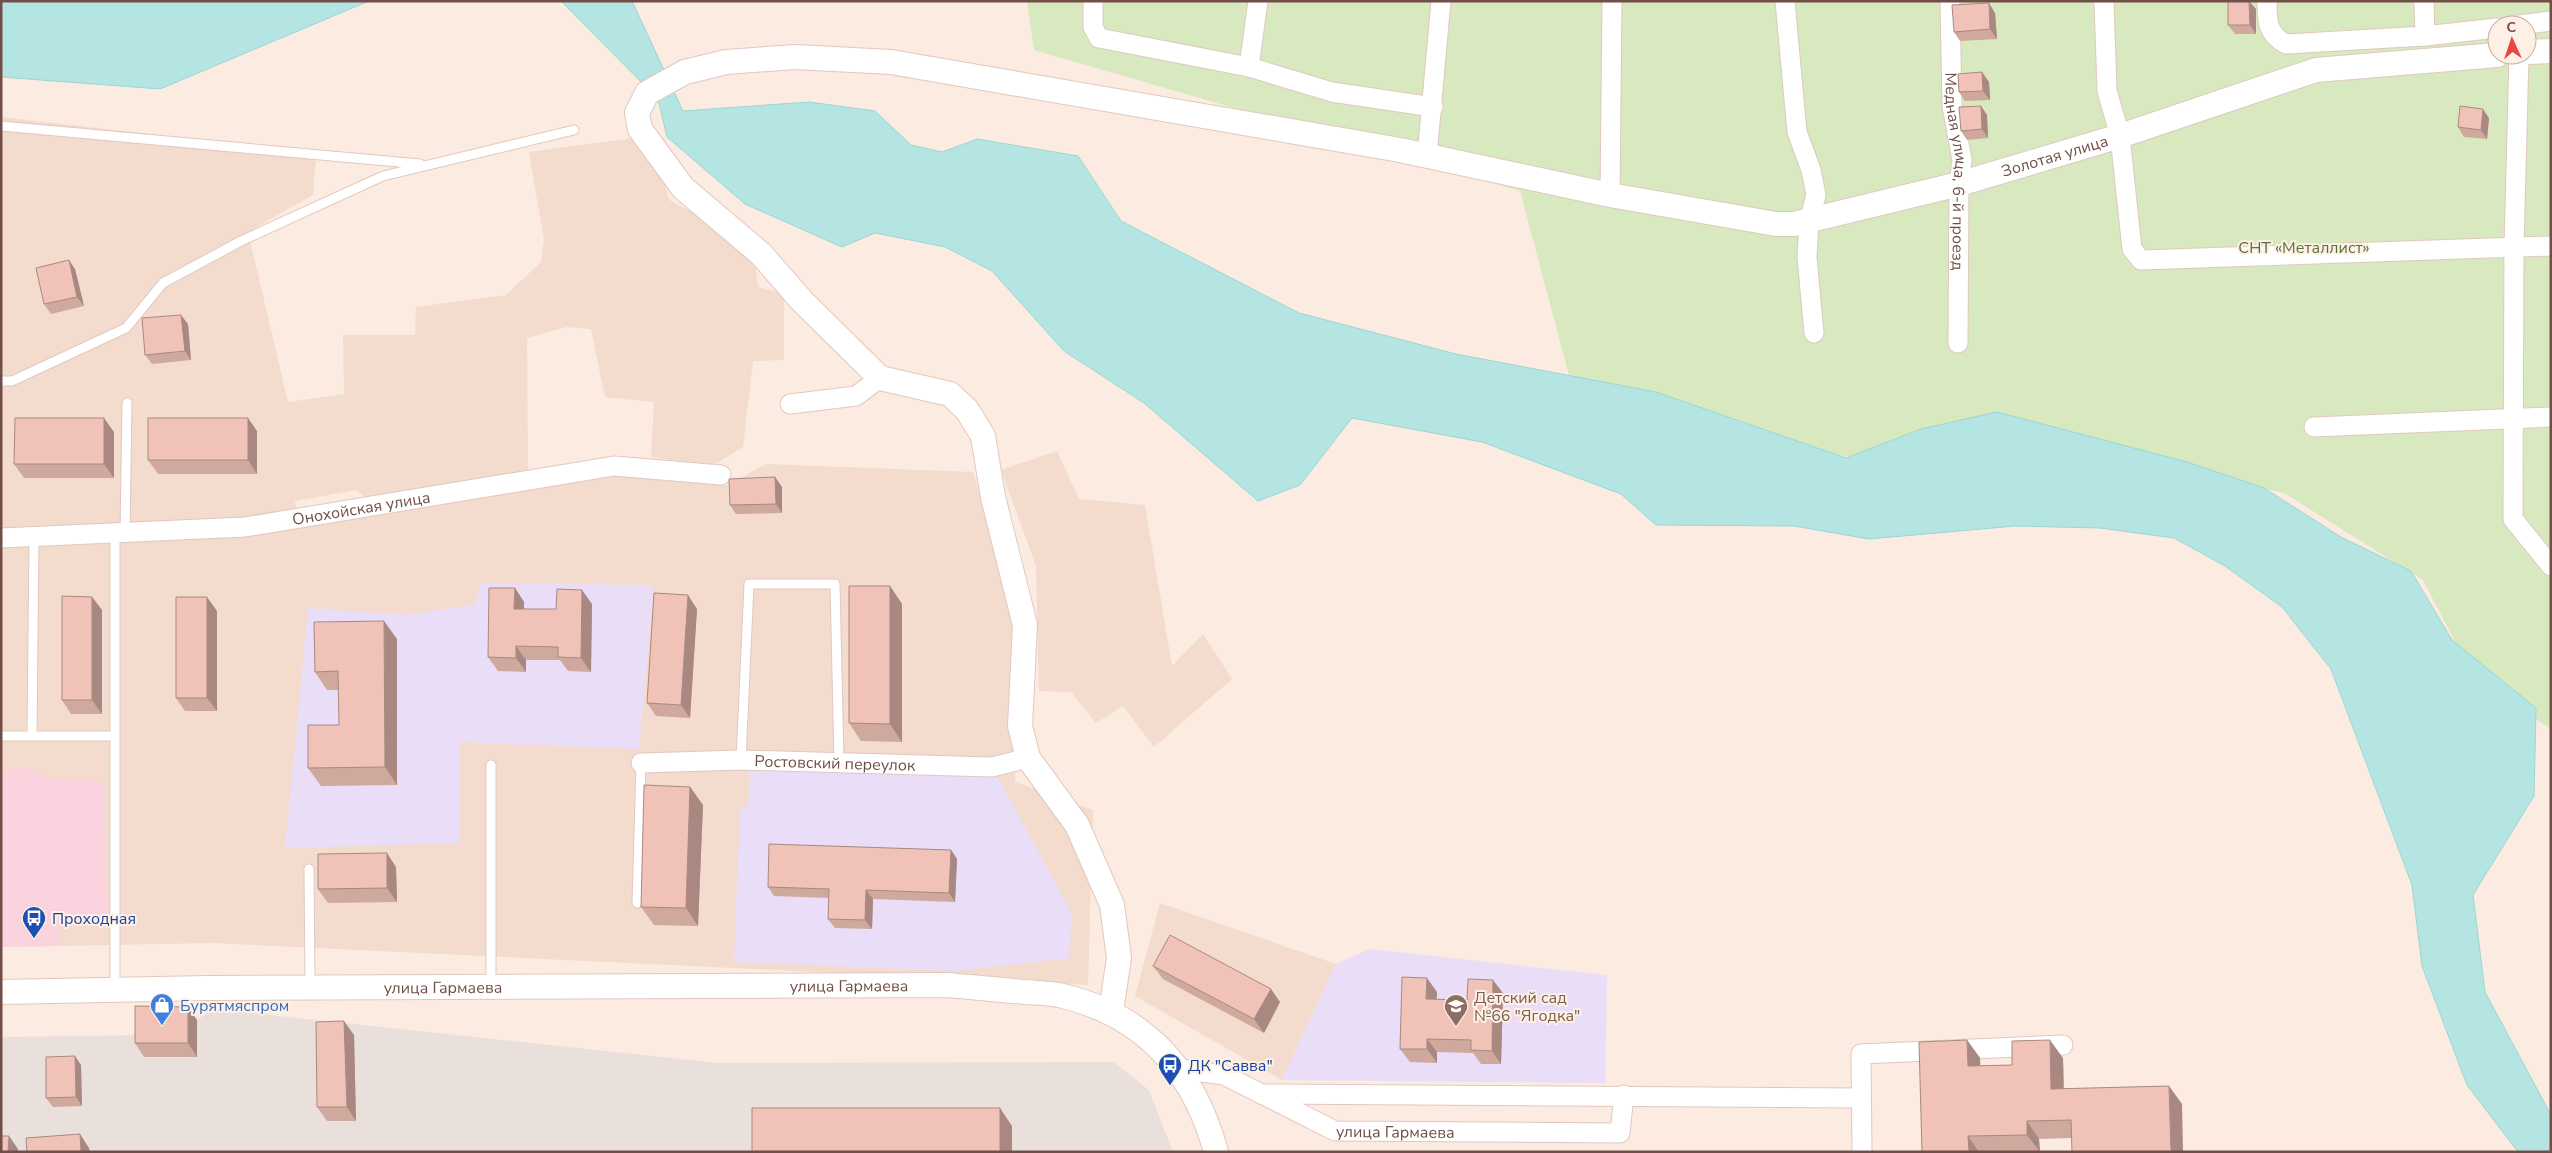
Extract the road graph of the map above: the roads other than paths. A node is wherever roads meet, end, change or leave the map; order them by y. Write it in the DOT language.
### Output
graph roads {
  1 [pos="1092,1"];
  2 [pos="1258,1"];
  3 [pos="1442,1"];
  4 [pos="1612,1"];
  5 [pos="1785,1"];
  6 [pos="1950,1"];
  7 [pos="2104,1"];
  8 [pos="2267,1"];
  9 [pos="2424,1"];
  10 [pos="2551,21"];
  11 [pos="2537,23"];
  12 [pos="2487,29"];
  13 [pos="2425,36"];
  14 [pos="2551,51"];
  15 [pos="2537,52"];
  16 [pos="2487,56"];
  17 [pos="2519,65"];
  18 [pos="1249,67"];
  19 [pos="1433,107"];
  20 [pos="1,126"];
  21 [pos="574,130"];
  22 [pos="2120,136"];
  23 [pos="1427,156"];
  24 [pos="428,164"];
  25 [pos="1959,184"];
  26 [pos="1610,195"];
  27 [pos="1810,222"];
  28 [pos="2551,246"];
  29 [pos="2514,247"];
  30 [pos="1814,333"];
  31 [pos="1958,343"];
  32 [pos="880,378"];
  33 [pos="1,381"];
  34 [pos="127,403"];
  35 [pos="790,404"];
  36 [pos="2551,416"];
  37 [pos="2514,417"];
  38 [pos="2314,426"];
  39 [pos="721,475"];
  40 [pos="120,534"];
  41 [pos="34,537"];
  42 [pos="1,538"];
  43 [pos="2551,566"];
  44 [pos="1,736"];
  45 [pos="32,736"];
  46 [pos="114,736"];
  47 [pos="1028,758"];
  48 [pos="741,760"];
  49 [pos="839,762"];
  50 [pos="641,763"];
  51 [pos="490,764"];
  52 [pos="309,869"];
  53 [pos="637,903"];
  54 [pos="491,987"];
  55 [pos="310,988"];
  56 [pos="115,990"];
  57 [pos="1,992"];
  58 [pos="1111,1011"];
  59 [pos="2063,1045"];
  60 [pos="1180,1070"];
  61 [pos="1261,1094"];
  62 [pos="1624,1095"];
  63 [pos="1861,1098"];
  64 [pos="1216,1152"];
  65 [pos="1862,1152"];
  1 -- 18 [label="street"];
  2 -- 18 [label="street"];
  3 -- 19 [label="street"];
  4 -- 26 [label="street"];
  5 -- 27 [label="street"];
  6 -- 25 [label="street, Медная улица, 6-й проезд"];
  7 -- 22 [label="street"];
  8 -- 13 [label="street"];
  9 -- 13 [label="street"];
  10 -- 11 [label="street"];
  12 -- 13 [label="street"];
  14 -- 15 [label="street"];
  16 -- 22 [label="street, Золотая улица"];
  17 -- 29 [label="street"];
  18 -- 19 [label="street"];
  19 -- 23 [label="street"];
  20 -- 24 [label="lane"];
  21 -- 24 [label="lane"];
  22 -- 25 [label="street, Золотая улица"];
  22 -- 29 [label="street"];
  23 -- 26 [label="street, Золотая улица"];
  23 -- 32 [label="street, Золотая улица"];
  24 -- 33 [label="lane"];
  25 -- 27 [label="street, Золотая улица"];
  25 -- 31 [label="street, Медная улица, 6-й проезд"];
  26 -- 27 [label="street, Золотая улица"];
  27 -- 30 [label="street"];
  28 -- 29 [label="street"];
  29 -- 37 [label="street"];
  32 -- 35 [label="street"];
  32 -- 47 [label="street"];
  34 -- 40 [label="lane"];
  36 -- 37 [label="street"];
  37 -- 38 [label="street"];
  37 -- 43 [label="street"];
  39 -- 40 [label="street, Онохойская улица"];
  40 -- 41 [label="street, Онохойская улица"];
  40 -- 46 [label="lane"];
  41 -- 42 [label="street, Онохойская улица"];
  41 -- 45 [label="lane"];
  44 -- 45 [label="lane"];
  45 -- 46 [label="lane"];
  46 -- 56 [label="lane"];
  47 -- 49 [label="street, Ростовский переулок"];
  47 -- 58 [label="street"];
  48 -- 49 [label="street, Ростовский переулок"];
  48 -- 49 [label="lane"];
  48 -- 50 [label="street, Ростовский переулок"];
  50 -- 53 [label="lane"];
  51 -- 54 [label="lane"];
  52 -- 55 [label="lane"];
  54 -- 55 [label="street, улица Гармаева"];
  54 -- 58 [label="street, улица Гармаева"];
  55 -- 56 [label="street, улица Гармаева"];
  56 -- 57 [label="street, улица Гармаева"];
  58 -- 60 [label="street, улица Гармаева"];
  59 -- 63 [label="street"];
  60 -- 61 [label="street, улица Гармаева"];
  60 -- 64 [label="street"];
  61 -- 62 [label="street"];
  61 -- 62 [label="street, улица Гармаева"];
  62 -- 63 [label="street"];
  63 -- 65 [label="street"];
}
